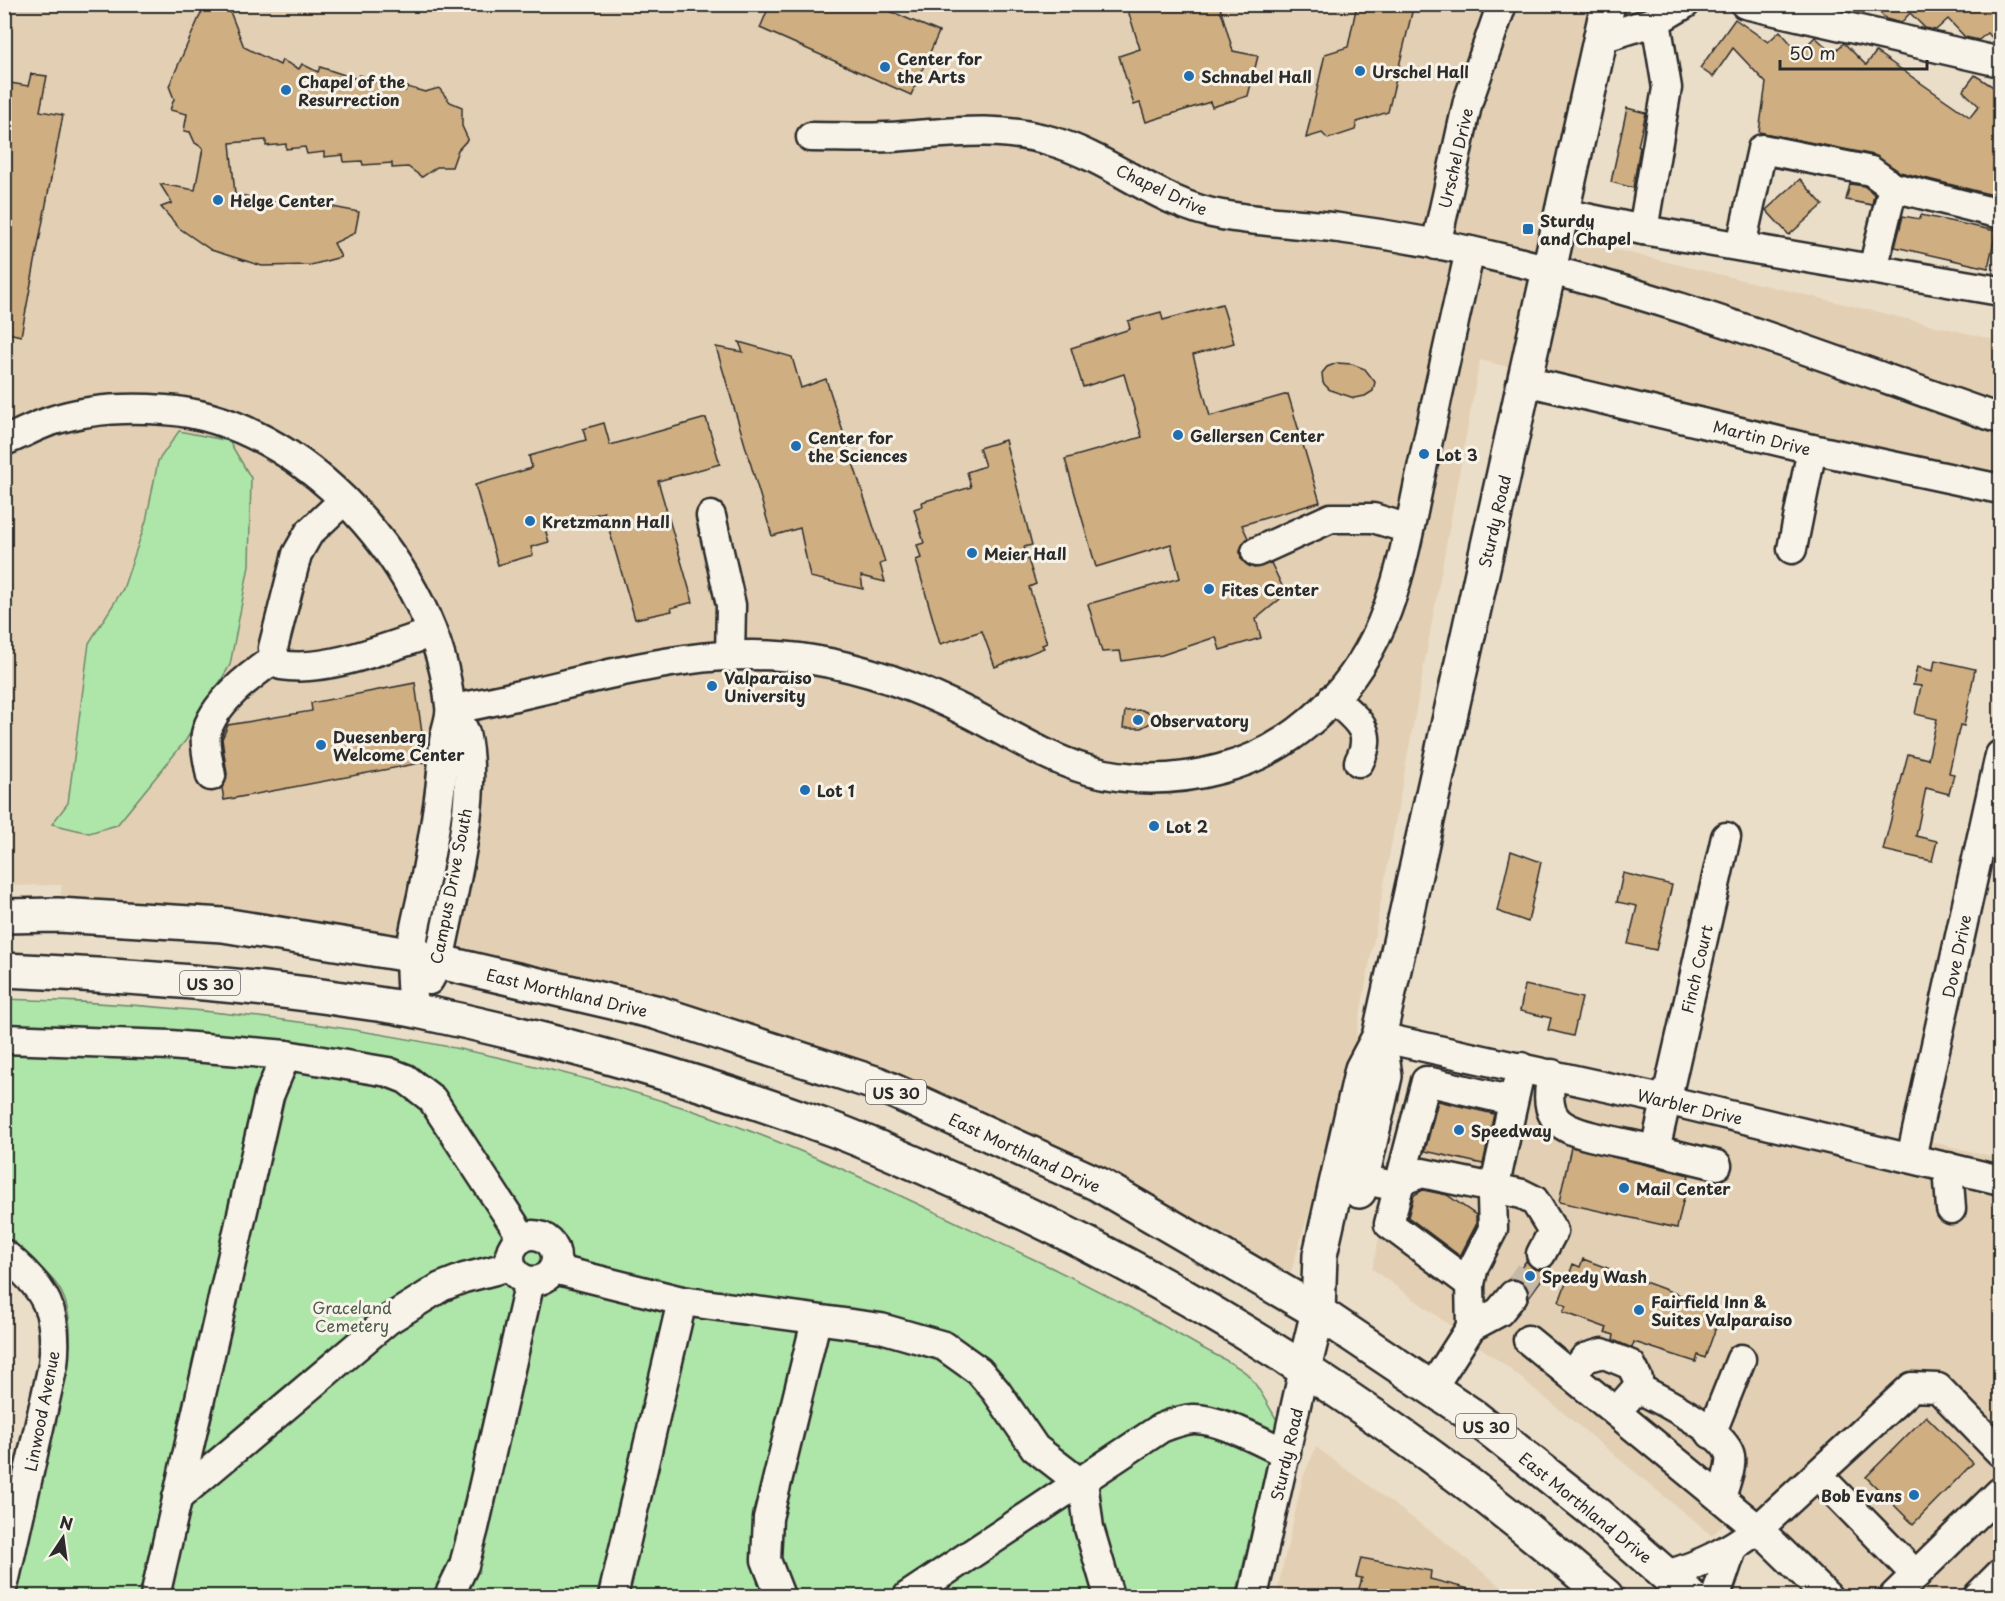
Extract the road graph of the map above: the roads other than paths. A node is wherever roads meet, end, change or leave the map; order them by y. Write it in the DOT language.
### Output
graph roads {
  1 [pos="1502,4"];
  2 [pos="1608,4"];
  3 [pos="1685,4"];
  4 [pos="1745,4"];
  5 [pos="1656,21"];
  6 [pos="1601,38"];
  7 [pos="2001,62"];
  8 [pos="810,137"];
  9 [pos="1893,188"];
  10 [pos="1562,213"];
  11 [pos="2001,214"];
  12 [pos="1643,230"];
  13 [pos="1437,245"];
  14 [pos="1741,246"];
  15 [pos="1470,251"];
  16 [pos="1873,269"];
  17 [pos="1550,270"];
  18 [pos="2001,291"];
  19 [pos="1525,381"];
  20 [pos="2001,419"];
  21 [pos="4,441"];
  22 [pos="1812,449"];
  23 [pos="2001,489"];
  24 [pos="344,500"];
  25 [pos="711,516"];
  26 [pos="1409,529"];
  27 [pos="1792,549"];
  28 [pos="1256,552"];
  29 [pos="431,633"];
  30 [pos="275,657"];
  31 [pos="730,657"];
  32 [pos="1333,698"];
  33 [pos="451,709"];
  34 [pos="2001,755"];
  35 [pos="1359,762"];
  36 [pos="211,776"];
  37 [pos="1726,837"];
  38 [pos="4,916"];
  39 [pos="425,959"];
  40 [pos="4,970"];
  41 [pos="413,1010"];
  42 [pos="1379,1037"];
  43 [pos="4,1039"];
  44 [pos="286,1055"];
  45 [pos="1521,1067"];
  46 [pos="1552,1074"];
  47 [pos="1666,1100"];
  48 [pos="1513,1101"];
  49 [pos="1655,1150"];
  50 [pos="1911,1158"];
  51 [pos="1717,1165"];
  52 [pos="1948,1167"];
  53 [pos="1364,1169"];
  54 [pos="1402,1179"];
  55 [pos="2001,1180"];
  56 [pos="1494,1189"];
  57 [pos="1951,1209"];
  58 [pos="522,1237"];
  59 [pos="4,1254"];
  60 [pos="1541,1254"];
  61 [pos="532,1272"];
  62 [pos="1470,1284"];
  63 [pos="1513,1295"];
  64 [pos="682,1301"];
  65 [pos="1318,1312"];
  66 [pos="816,1321"];
  67 [pos="1471,1327"];
  68 [pos="1528,1340"];
  69 [pos="1742,1359"];
  70 [pos="1304,1369"];
  71 [pos="1572,1375"];
  72 [pos="1432,1388"];
  73 [pos="1637,1388"];
  74 [pos="1616,1412"];
  75 [pos="1711,1434"];
  76 [pos="2001,1452"];
  77 [pos="1286,1453"];
  78 [pos="1818,1475"];
  79 [pos="1079,1483"];
  80 [pos="2001,1492"];
  81 [pos="177,1498"];
  82 [pos="1721,1498"];
  83 [pos="1758,1529"];
  84 [pos="1732,1549"];
  85 [pos="2001,1574"];
  86 [pos="1916,1575"];
  87 [pos="4,1583"];
  88 [pos="2001,1585"];
  89 [pos="1679,1586"];
  90 [pos="155,1596"];
  91 [pos="449,1596"];
  92 [pos="613,1596"];
  93 [pos="780,1596"];
  94 [pos="908,1596"];
  95 [pos="1109,1596"];
  96 [pos="1253,1596"];
  97 [pos="1606,1596"];
  98 [pos="1716,1596"];
  99 [pos="1827,1596"];
  100 [pos="1894,1596"];
  101 [pos="1978,1596"];
  102 [pos="1989,1596"];
  1 -- 13 [label="street, Urschel Drive"];
  2 -- 6 [label="main road, Sturdy Road"];
  3 -- 5 [label="street"];
  4 -- 7 [label="street"];
  5 -- 6 [label="street"];
  5 -- 12 [label="street"];
  6 -- 10 [label="main road, Sturdy Road"];
  8 -- 13 [label="street, Chapel Drive"];
  9 -- 11 [label="street"];
  9 -- 14 [label="street"];
  9 -- 16 [label="street"];
  10 -- 12 [label="street"];
  10 -- 17 [label="main road, Sturdy Road"];
  12 -- 14 [label="street"];
  13 -- 15 [label="street, Chapel Drive"];
  14 -- 16 [label="street"];
  15 -- 17 [label="street, Chapel Drive"];
  15 -- 26 [label="street"];
  16 -- 18 [label="street"];
  17 -- 19 [label="main road, Sturdy Road"];
  17 -- 20 [label="street, Chapel Drive"];
  19 -- 22 [label="street, Martin Drive"];
  19 -- 42 [label="main road, Sturdy Road"];
  21 -- 24 [label="street, Campus Drive South"];
  22 -- 23 [label="street, Martin Drive"];
  22 -- 27 [label="street"];
  24 -- 29 [label="street, Campus Drive South"];
  24 -- 30 [label="street"];
  25 -- 31 [label="street"];
  26 -- 28 [label="street"];
  26 -- 32 [label="street"];
  29 -- 30 [label="street"];
  29 -- 33 [label="street, Campus Drive South"];
  30 -- 36 [label="street"];
  31 -- 32 [label="street"];
  31 -- 33 [label="street"];
  32 -- 35 [label="street"];
  33 -- 39 [label="street, Campus Drive South"];
  34 -- 50 [label="street, Dove Drive"];
  37 -- 47 [label="street, Finch Court"];
  38 -- 39 [label="main road, East Morthland Drive / US 30"];
  39 -- 41 [label="street, Campus Drive South"];
  39 -- 65 [label="main road, East Morthland Drive / US 30"];
  40 -- 41 [label="main road, US 30"];
  41 -- 70 [label="main road, US 30"];
  42 -- 45 [label="street, Warbler Drive"];
  42 -- 53 [label="main road, Sturdy Road"];
  42 -- 65 [label="main road, Sturdy Road"];
  43 -- 44 [label="street"];
  44 -- 58 [label="street"];
  44 -- 81 [label="street"];
  45 -- 46 [label="street, Warbler Drive"];
  45 -- 48 [label="street"];
  46 -- 47 [label="street, Warbler Drive"];
  46 -- 49 [label="street"];
  47 -- 49 [label="street, Finch Court"];
  47 -- 50 [label="street, Warbler Drive"];
  48 -- 54 [label="street"];
  48 -- 56 [label="street"];
  49 -- 51 [label="street"];
  50 -- 52 [label="street, Warbler Drive"];
  52 -- 55 [label="street, Warbler Drive"];
  52 -- 57 [label="street"];
  53 -- 54 [label="street"];
  53 -- 65 [label="main road, Sturdy Road"];
  54 -- 56 [label="street"];
  54 -- 62 [label="street"];
  56 -- 60 [label="street"];
  56 -- 62 [label="street"];
  58 -- 61 [label="street"];
  58 -- 61 [label="street"];
  59 -- 87 [label="street, Linwood Avenue"];
  61 -- 64 [label="street"];
  61 -- 81 [label="street"];
  61 -- 91 [label="street"];
  62 -- 67 [label="street"];
  63 -- 67 [label="street"];
  64 -- 66 [label="street"];
  64 -- 92 [label="street"];
  65 -- 70 [label="main road, Sturdy Road"];
  65 -- 72 [label="main road, East Morthland Drive / US 30"];
  66 -- 79 [label="street"];
  66 -- 93 [label="street"];
  67 -- 72 [label="street"];
  68 -- 71 [label="street"];
  69 -- 75 [label="street"];
  70 -- 77 [label="street, Sturdy Road"];
  70 -- 97 [label="main road, US 30"];
  71 -- 73 [label="street"];
  71 -- 74 [label="street"];
  72 -- 89 [label="main road, East Morthland Drive / US 30"];
  73 -- 74 [label="street"];
  73 -- 75 [label="street"];
  74 -- 82 [label="street"];
  75 -- 82 [label="street"];
  76 -- 78 [label="street"];
  77 -- 79 [label="street"];
  77 -- 96 [label="street, Sturdy Road"];
  78 -- 83 [label="street"];
  78 -- 86 [label="street"];
  79 -- 94 [label="street"];
  79 -- 95 [label="street"];
  80 -- 86 [label="street"];
  81 -- 90 [label="street"];
  82 -- 83 [label="street"];
  83 -- 84 [label="street"];
  83 -- 99 [label="street"];
  84 -- 89 [label="street"];
  84 -- 98 [label="street"];
  85 -- 101 [label="street"];
  86 -- 100 [label="street"];
  88 -- 102 [label="street"];
}
